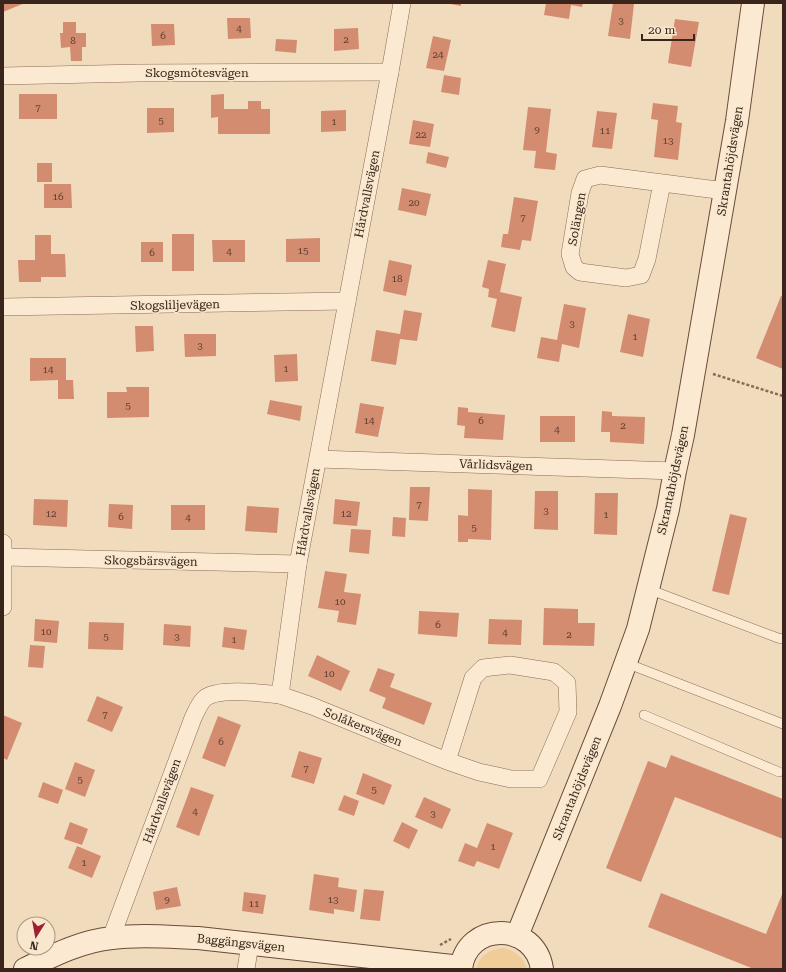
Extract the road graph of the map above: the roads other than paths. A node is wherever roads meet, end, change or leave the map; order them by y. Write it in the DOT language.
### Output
graph roads {
  1 [pos="402,3"];
  2 [pos="753,3"];
  3 [pos="390,72"];
  4 [pos="3,76"];
  5 [pos="662,183"];
  6 [pos="725,191"];
  7 [pos="347,301"];
  8 [pos="3,307"];
  9 [pos="318,459"];
  10 [pos="675,471"];
  11 [pos="3,543"];
  12 [pos="4,557"];
  13 [pos="298,564"];
  14 [pos="648,589"];
  15 [pos="3,607"];
  16 [pos="783,639"];
  17 [pos="626,663"];
  18 [pos="280,695"];
  19 [pos="644,716"];
  20 [pos="783,724"];
  21 [pos="446,761"];
  22 [pos="779,772"];
  23 [pos="517,936"];
  24 [pos="111,938"];
  25 [pos="250,944"];
  26 [pos="461,968"];
  27 [pos="25,969"];
  28 [pos="246,969"];
  29 [pos="542,969"];
  1 -- 3 [label="street, Hårdvallsvägen"];
  2 -- 6 [label="street, Skrantahöjdsvägen"];
  3 -- 4 [label="street, Skogsmötesvägen"];
  3 -- 7 [label="street, Hårdvallsvägen"];
  5 -- 5 [label="street, Solängen"];
  5 -- 6 [label="street, Solängen"];
  6 -- 10 [label="street, Skrantahöjdsvägen"];
  7 -- 8 [label="street, Skogsliljevägen"];
  7 -- 9 [label="street, Hårdvallsvägen"];
  9 -- 10 [label="street, Vårlidsvägen"];
  9 -- 13 [label="street, Hårdvallsvägen"];
  10 -- 14 [label="street, Skrantahöjdsvägen"];
  11 -- 12 [label="street"];
  12 -- 13 [label="street, Skogsbärsvägen"];
  12 -- 15 [label="street"];
  13 -- 18 [label="street, Hårdvallsvägen"];
  14 -- 16 [label="lane"];
  14 -- 17 [label="street, Skrantahöjdsvägen"];
  17 -- 20 [label="lane"];
  17 -- 23 [label="street, Skrantahöjdsvägen"];
  18 -- 21 [label="street, Solåkersvägen"];
  18 -- 24 [label="street, Hårdvallsvägen"];
  19 -- 22 [label="lane"];
  21 -- 21 [label="street, Solåkersvägen"];
  23 -- 26 [label="street"];
  23 -- 29 [label="street"];
  24 -- 25 [label="street, Baggängsvägen"];
  24 -- 27 [label="street, Baggängsvägen"];
  25 -- 26 [label="street, Baggängsvägen"];
  25 -- 28 [label="street"];
}
